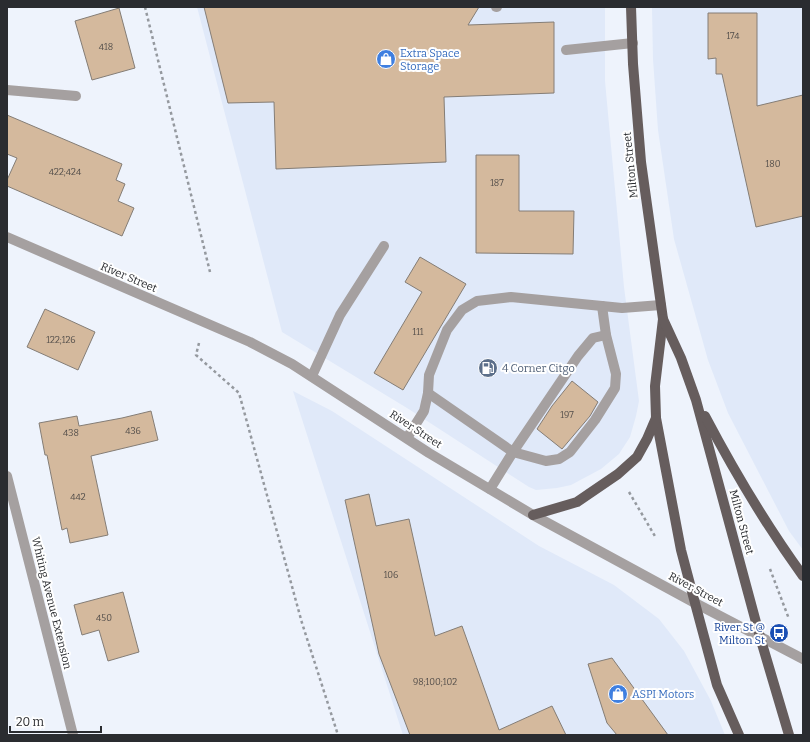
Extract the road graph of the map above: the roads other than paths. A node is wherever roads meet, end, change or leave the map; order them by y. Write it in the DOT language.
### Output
graph roads {
  1 [pos="632,7"];
  2 [pos="633,43"];
  3 [pos="566,50"];
  4 [pos="7,90"];
  5 [pos="76,96"];
  6 [pos="7,237"];
  7 [pos="384,246"];
  8 [pos="661,305"];
  9 [pos="602,306"];
  10 [pos="663,319"];
  11 [pos="606,336"];
  12 [pos="312,376"];
  13 [pos="428,393"];
  14 [pos="696,400"];
  15 [pos="656,418"];
  16 [pos="407,438"];
  17 [pos="513,452"];
  18 [pos="7,476"];
  19 [pos="490,490"];
  20 [pos="533,516"];
  21 [pos="803,576"];
  22 [pos="695,603"];
  23 [pos="760,637"];
  24 [pos="803,659"];
  25 [pos="73,735"];
  26 [pos="739,735"];
  27 [pos="789,735"];
  1 -- 2 [label="main road, Milton Street"];
  2 -- 3 [label="street"];
  2 -- 8 [label="main road, Milton Street"];
  4 -- 5 [label="street"];
  6 -- 12 [label="street, River Street"];
  7 -- 12 [label="street"];
  8 -- 9 [label="street"];
  8 -- 10 [label="main road, Milton Street"];
  9 -- 11 [label="street"];
  9 -- 13 [label="street"];
  10 -- 14 [label="main road, Milton Street"];
  10 -- 15 [label="main road, Milton Street"];
  11 -- 17 [label="street"];
  11 -- 17 [label="street"];
  12 -- 16 [label="street, River Street"];
  13 -- 16 [label="street"];
  13 -- 17 [label="street"];
  14 -- 21 [label="main road"];
  14 -- 23 [label="main road, Milton Street"];
  15 -- 20 [label="main road"];
  15 -- 22 [label="main road, Milton Street"];
  16 -- 19 [label="street, River Street"];
  17 -- 19 [label="street"];
  18 -- 25 [label="street, Whiting Avenue Extension"];
  19 -- 20 [label="street, River Street"];
  20 -- 22 [label="street, River Street"];
  22 -- 23 [label="street, River Street"];
  22 -- 26 [label="main road, Milton Street"];
  23 -- 24 [label="street, River Street"];
  23 -- 27 [label="main road, Milton Street"];
}
